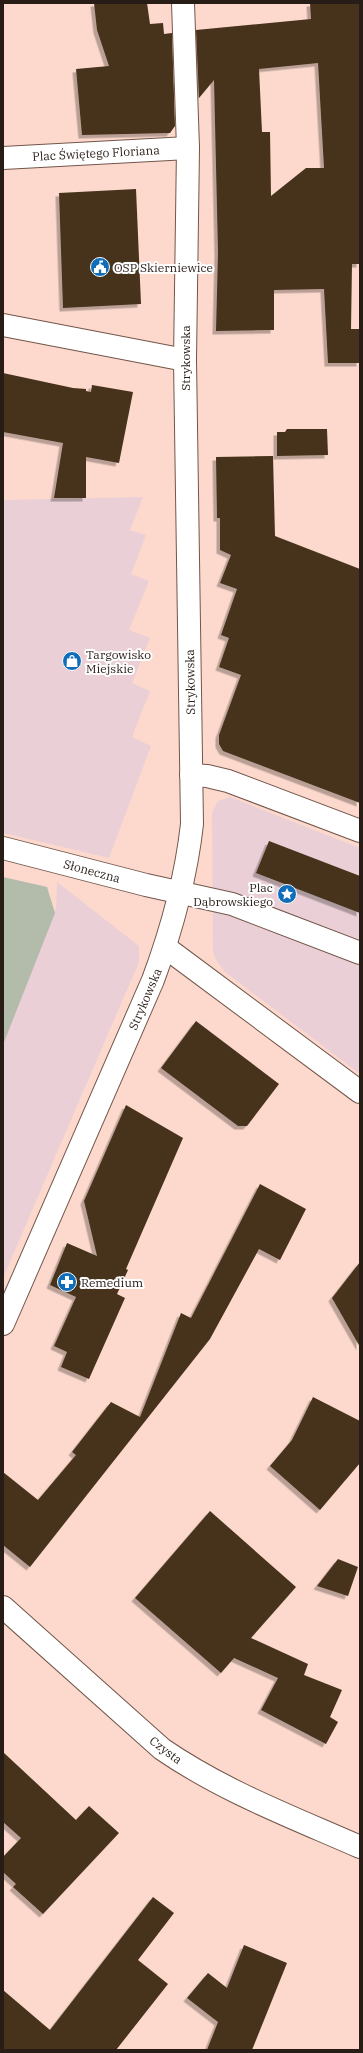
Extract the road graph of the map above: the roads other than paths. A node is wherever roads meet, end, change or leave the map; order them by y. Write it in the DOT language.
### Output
graph roads {
  1 [pos="183,3"];
  2 [pos="188,148"];
  3 [pos="3,158"];
  4 [pos="3,325"];
  5 [pos="185,360"];
  6 [pos="191,775"];
  7 [pos="360,831"];
  8 [pos="3,848"];
  9 [pos="181,892"];
  10 [pos="166,947"];
  11 [pos="360,953"];
  12 [pos="360,1092"];
  13 [pos="3,1324"];
  14 [pos="3,1607"];
  15 [pos="360,1847"];
  1 -- 2 [label="street, Strykowska"];
  2 -- 3 [label="street, Plac Świętego Floriana"];
  2 -- 5 [label="street, Strykowska"];
  4 -- 5 [label="street"];
  5 -- 6 [label="street, Strykowska"];
  6 -- 7 [label="street"];
  6 -- 9 [label="street, Strykowska"];
  8 -- 9 [label="street, Słoneczna"];
  9 -- 10 [label="street, Strykowska"];
  9 -- 11 [label="street, Słoneczna"];
  10 -- 12 [label="street"];
  10 -- 13 [label="street, Strykowska"];
  14 -- 15 [label="street, Czysta"];
}
